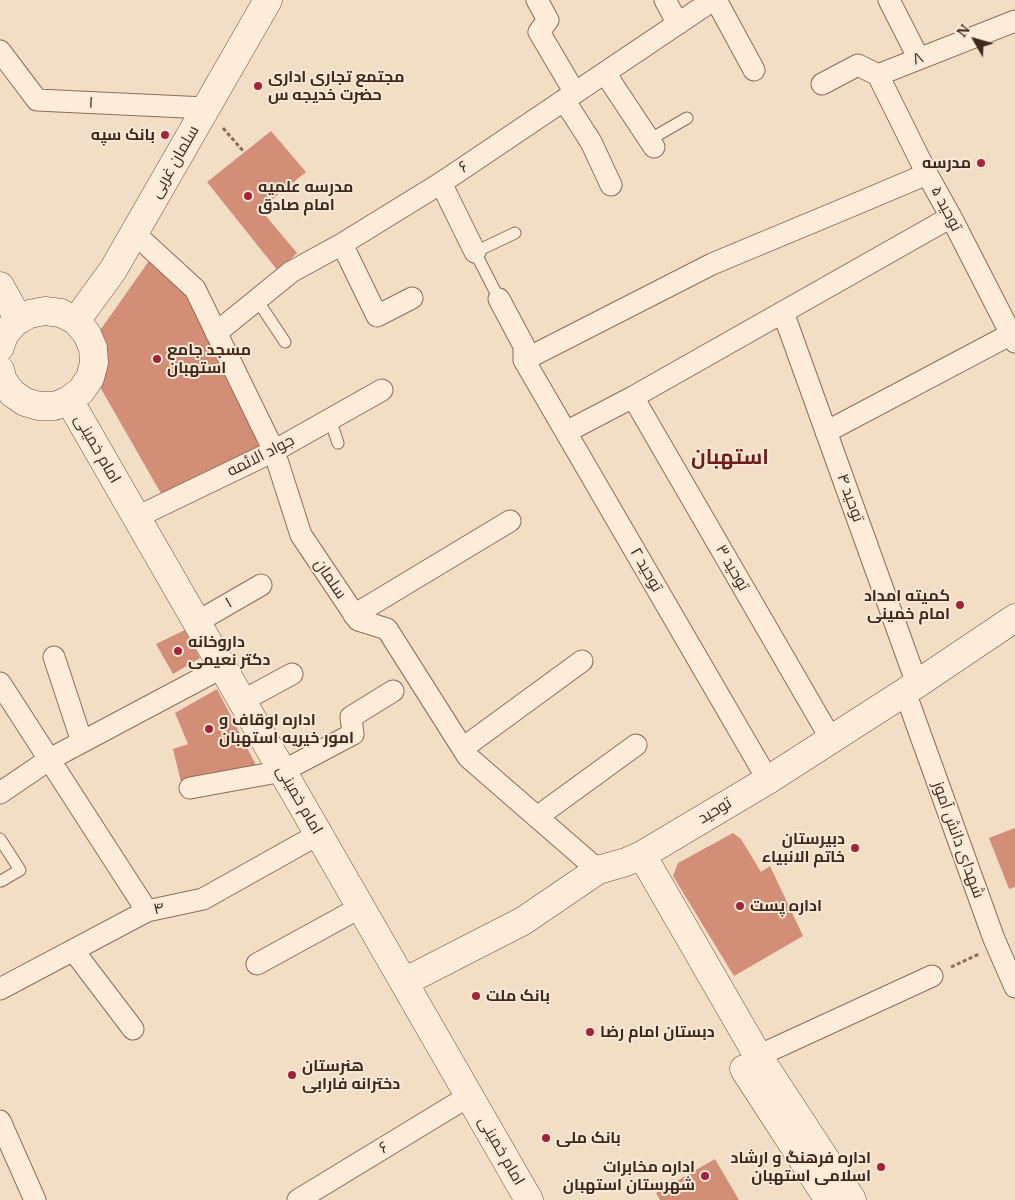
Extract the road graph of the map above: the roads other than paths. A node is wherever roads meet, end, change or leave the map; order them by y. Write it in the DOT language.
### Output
graph roads {
  1 [pos="268,0"];
  2 [pos="537,0"];
  3 [pos="665,0"];
  4 [pos="714,0"];
  5 [pos="889,0"];
  6 [pos="1015,21"];
  7 [pos="678,24"];
  8 [pos="0,51"];
  9 [pos="919,58"];
  10 [pos="754,70"];
  11 [pos="605,72"];
  12 [pos="878,75"];
  13 [pos="822,84"];
  14 [pos="569,97"];
  15 [pos="206,108"];
  16 [pos="687,118"];
  17 [pos="651,144"];
  18 [pos="927,174"];
  19 [pos="441,183"];
  20 [pos="611,185"];
  21 [pos="951,217"];
  22 [pos="134,233"];
  23 [pos="515,233"];
  24 [pos="342,244"];
  25 [pos="475,252"];
  26 [pos="0,286"];
  27 [pos="412,298"];
  28 [pos="499,299"];
  29 [pos="257,300"];
  30 [pos="783,312"];
  31 [pos="19,320"];
  32 [pos="76,321"];
  33 [pos="216,333"];
  34 [pos="1014,336"];
  35 [pos="285,342"];
  36 [pos="0,347"];
  37 [pos="524,360"];
  38 [pos="3,386"];
  39 [pos="382,390"];
  40 [pos="633,398"];
  41 [pos="69,400"];
  42 [pos="330,419"];
  43 [pos="566,432"];
  44 [pos="826,432"];
  45 [pos="338,443"];
  46 [pos="274,450"];
  47 [pos="136,517"];
  48 [pos="510,521"];
  49 [pos="261,585"];
  50 [pos="354,615"];
  51 [pos="1015,618"];
  52 [pos="197,622"];
  53 [pos="54,658"];
  54 [pos="582,661"];
  55 [pos="223,667"];
  56 [pos="292,674"];
  57 [pos="0,683"];
  58 [pos="911,688"];
  59 [pos="393,691"];
  60 [pos="242,701"];
  61 [pos="831,739"];
  62 [pos="82,742"];
  63 [pos="636,745"];
  64 [pos="463,748"];
  65 [pos="50,759"];
  66 [pos="283,771"];
  67 [pos="768,780"];
  68 [pos="190,788"];
  69 [pos="0,793"];
  70 [pos="537,817"];
  71 [pos="319,834"];
  72 [pos="0,839"];
  73 [pos="634,858"];
  74 [pos="598,870"];
  75 [pos="1,881"];
  76 [pos="361,907"];
  77 [pos="147,911"];
  78 [pos="73,950"];
  79 [pos="257,964"];
  80 [pos="932,976"];
  81 [pos="404,982"];
  82 [pos="1015,987"];
  83 [pos="0,989"];
  84 [pos="133,1029"];
  85 [pos="750,1061"];
  86 [pos="470,1096"];
  87 [pos="0,1121"];
  88 [pos="35,1200"];
  89 [pos="298,1200"];
  90 [pos="529,1200"];
  91 [pos="828,1200"];
  92 [pos="852,1200"];
  1 -- 15 [label="street, سلمان غربی"];
  2 -- 14 [label="street"];
  3 -- 7 [label="street"];
  4 -- 7 [label="street, ۶"];
  4 -- 10 [label="street"];
  5 -- 9 [label="street"];
  6 -- 9 [label="street, ۸"];
  7 -- 11 [label="street, ۶"];
  8 -- 15 [label="street, ۱"];
  9 -- 12 [label="street, ۸"];
  11 -- 14 [label="street, ۶"];
  11 -- 17 [label="street"];
  12 -- 13 [label="street"];
  12 -- 18 [label="street, توحید ۵"];
  14 -- 19 [label="street, ۶"];
  14 -- 20 [label="street"];
  15 -- 22 [label="street, سلمان غربی"];
  16 -- 17 [label="lane"];
  18 -- 21 [label="street, توحید ۵"];
  18 -- 37 [label="street"];
  19 -- 24 [label="street, ۶"];
  19 -- 25 [label="street"];
  21 -- 30 [label="street"];
  21 -- 34 [label="street, توحید ۵"];
  22 -- 32 [label="street, سلمان غربی"];
  22 -- 33 [label="street, سلمان"];
  23 -- 25 [label="lane"];
  24 -- 27 [label="street"];
  24 -- 29 [label="street, ۶"];
  25 -- 28 [label="lane"];
  26 -- 31 [label="street"];
  28 -- 37 [label="street, توحید ۲"];
  29 -- 33 [label="street, ۶"];
  29 -- 35 [label="lane"];
  30 -- 40 [label="street"];
  30 -- 44 [label="street, توحید ۴"];
  31 -- 32 [label="street"];
  31 -- 36 [label="street"];
  32 -- 41 [label="street"];
  33 -- 46 [label="street, سلمان"];
  34 -- 44 [label="street"];
  37 -- 43 [label="street, توحید ۲"];
  38 -- 41 [label="street"];
  39 -- 42 [label="street, جواد الائمه"];
  40 -- 43 [label="street"];
  40 -- 61 [label="street, توحید ۳"];
  41 -- 47 [label="street, امام خمینی"];
  42 -- 45 [label="lane"];
  42 -- 46 [label="street, جواد الائمه"];
  43 -- 67 [label="street, توحید ۲"];
  44 -- 58 [label="street, توحید ۴"];
  46 -- 47 [label="street, جواد الائمه"];
  46 -- 50 [label="street, سلمان"];
  47 -- 52 [label="street, امام خمینی"];
  48 -- 50 [label="street"];
  49 -- 52 [label="street, ۱"];
  50 -- 64 [label="street, سلمان"];
  51 -- 58 [label="street, توحید"];
  52 -- 55 [label="street, امام خمینی"];
  53 -- 62 [label="street"];
  54 -- 64 [label="street"];
  55 -- 60 [label="street, امام خمینی"];
  55 -- 62 [label="street"];
  56 -- 60 [label="street"];
  57 -- 65 [label="street"];
  58 -- 61 [label="street, توحید"];
  58 -- 82 [label="street, شهدای دانش آموز"];
  59 -- 66 [label="street"];
  60 -- 66 [label="street, امام خمینی"];
  61 -- 67 [label="street, توحید"];
  62 -- 65 [label="street"];
  63 -- 70 [label="street"];
  64 -- 70 [label="street, سلمان"];
  65 -- 69 [label="street"];
  65 -- 77 [label="street"];
  66 -- 68 [label="street"];
  66 -- 71 [label="street, امام خمینی"];
  67 -- 73 [label="street, توحید"];
  70 -- 74 [label="street, سلمان"];
  71 -- 76 [label="street, امام خمینی"];
  71 -- 77 [label="street, ۴"];
  72 -- 75 [label="lane"];
  73 -- 74 [label="street, توحید"];
  73 -- 85 [label="street"];
  74 -- 81 [label="street, توحید"];
  76 -- 79 [label="street"];
  76 -- 81 [label="street, امام خمینی"];
  77 -- 78 [label="street, ۴"];
  78 -- 83 [label="street, ۴"];
  78 -- 84 [label="street"];
  80 -- 85 [label="street"];
  81 -- 86 [label="street, امام خمینی"];
  85 -- 91 [label="street"];
  85 -- 92 [label="street"];
  86 -- 89 [label="street, ۶"];
  86 -- 90 [label="street, امام خمینی"];
  87 -- 88 [label="street"];
}
